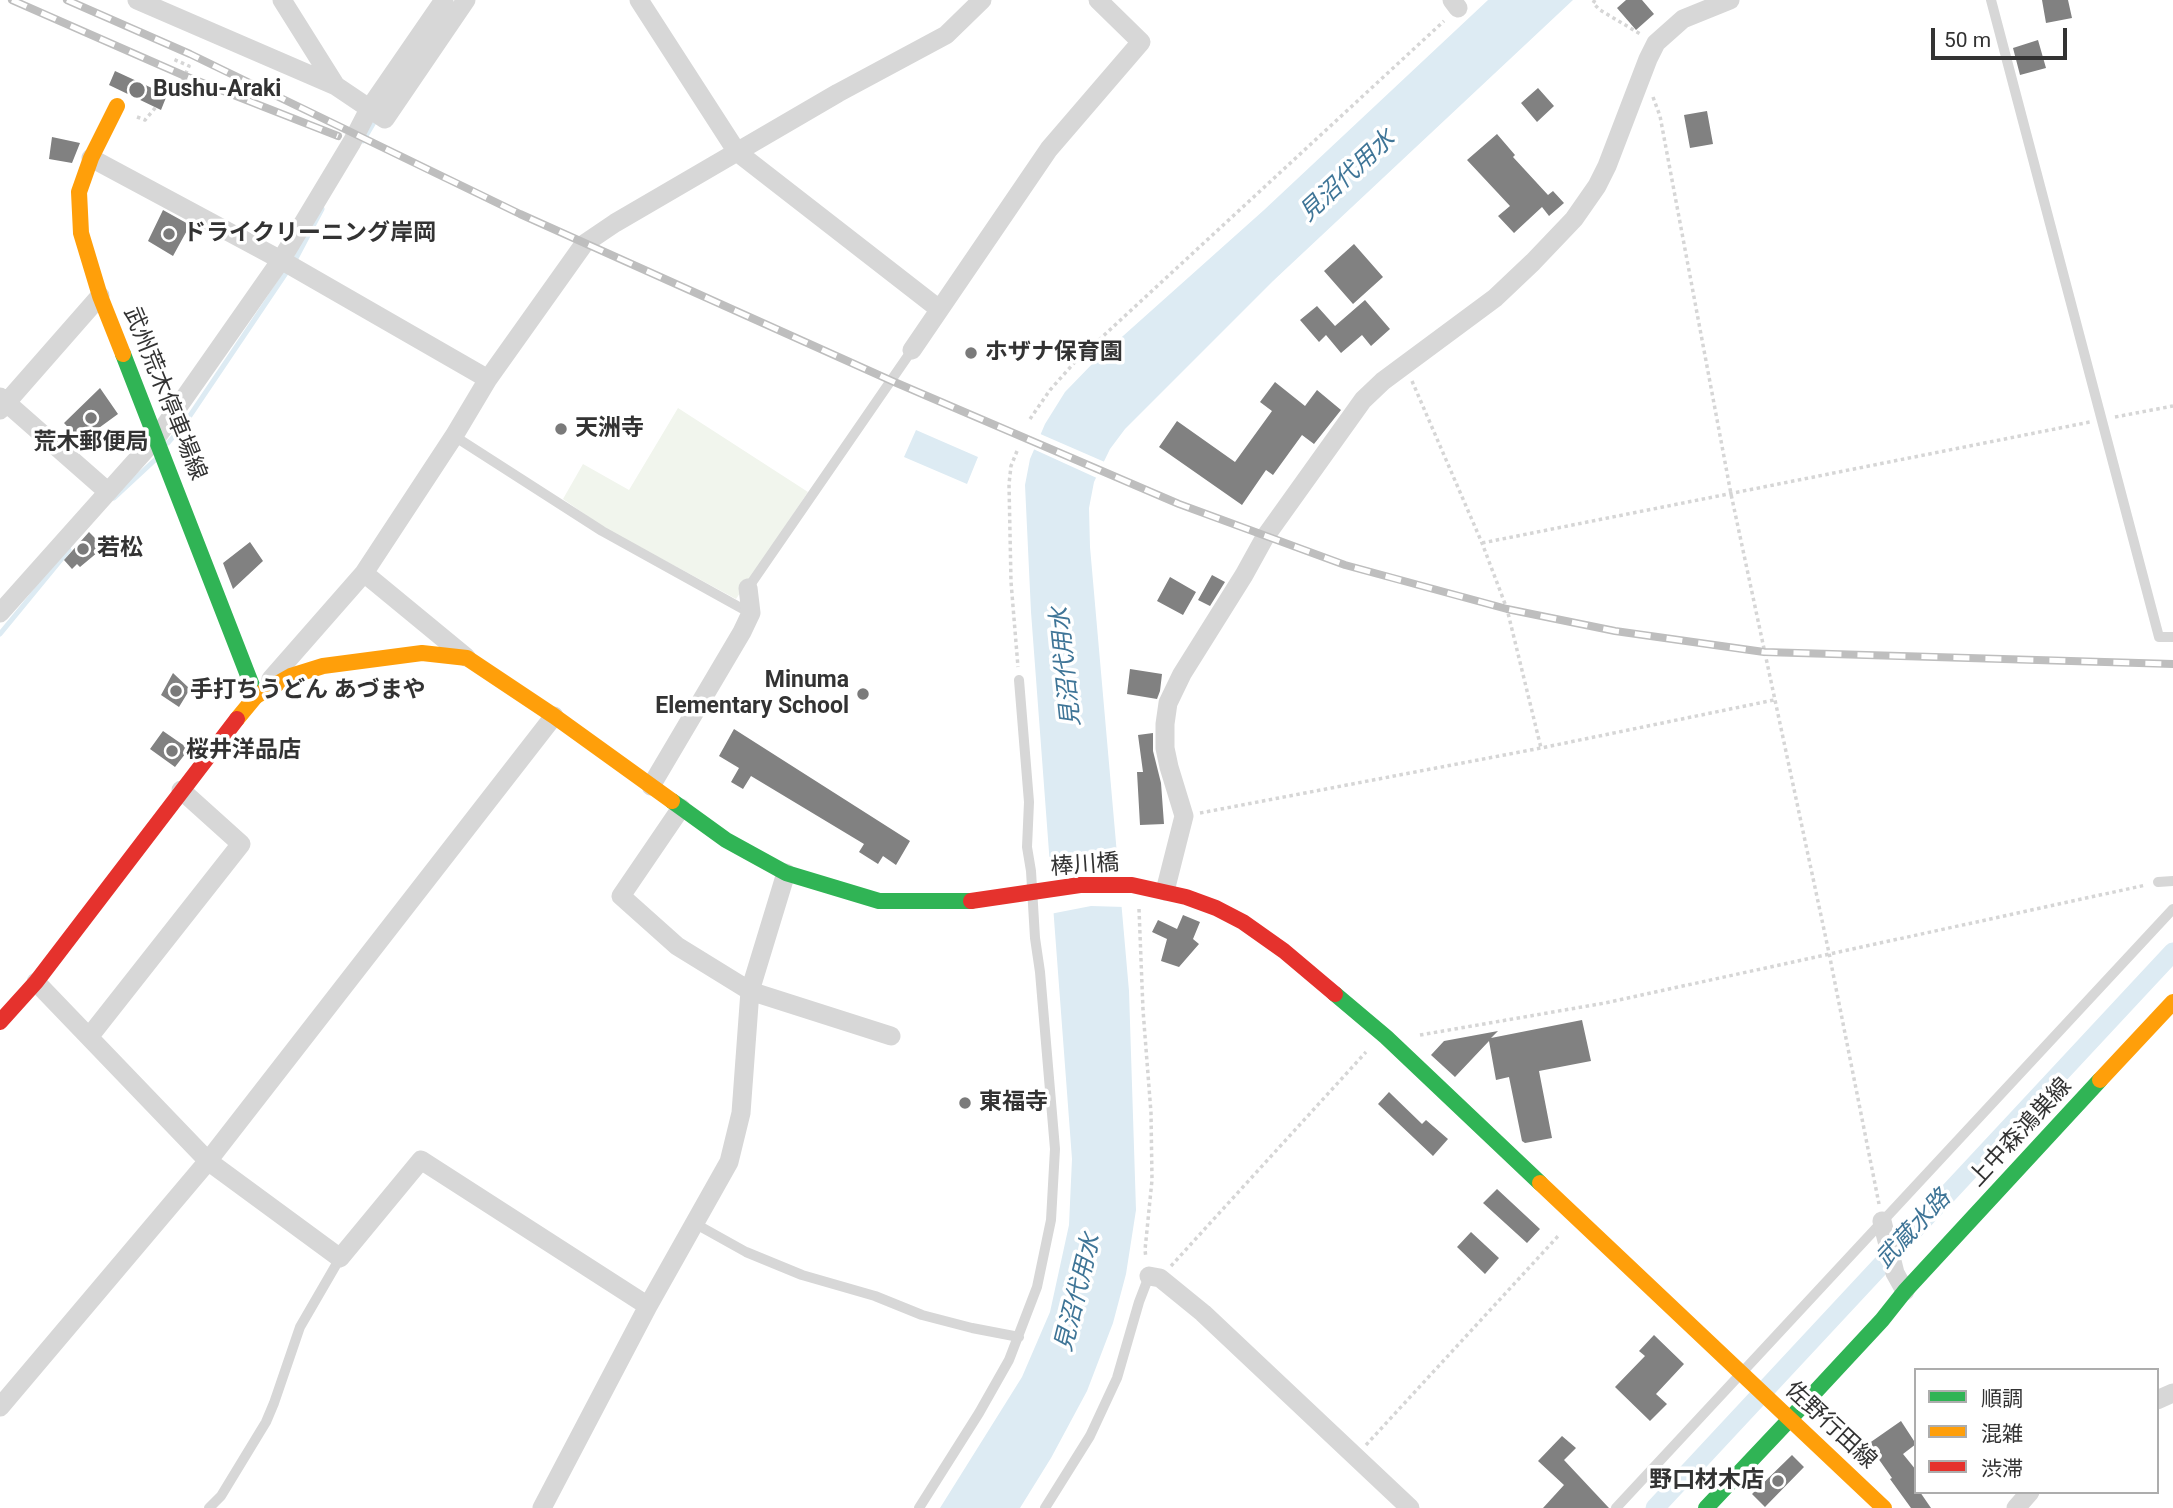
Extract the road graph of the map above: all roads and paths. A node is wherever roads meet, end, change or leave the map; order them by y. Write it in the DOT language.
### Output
graph roads {
  1 [pos="137,0"];
  2 [pos="282,0"];
  3 [pos="444,0"];
  4 [pos="466,0"];
  5 [pos="639,0"];
  6 [pos="982,0"];
  7 [pos="1098,0"];
  8 [pos="1595,0"];
  9 [pos="1730,0"];
  10 [pos="1991,0"];
  11 [pos="1459,3"];
  12 [pos="1656,43"];
  13 [pos="173,59"];
  14 [pos="1640,78"];
  15 [pos="336,86"];
  16 [pos="162,92"];
  17 [pos="176,96"];
  18 [pos="117,106"];
  19 [pos="173,106"];
  20 [pos="369,109"];
  21 [pos="737,152"];
  22 [pos="91,158"];
  23 [pos="281,260"];
  24 [pos="100,296"];
  25 [pos="939,309"];
  26 [pos="912,350"];
  27 [pos="1405,365"];
  28 [pos="488,379"];
  29 [pos="2,403"];
  30 [pos="2173,406"];
  31 [pos="1030,419"];
  32 [pos="2101,420"];
  33 [pos="454,436"];
  34 [pos="157,437"];
  35 [pos="1017,451"];
  36 [pos="107,491"];
  37 [pos="1731,494"];
  38 [pos="1482,543"];
  39 [pos="364,573"];
  40 [pos="748,588"];
  41 [pos="0,613"];
  42 [pos="751,613"];
  43 [pos="2173,637"];
  44 [pos="467,658"];
  45 [pos="1019,680"];
  46 [pos="256,696"];
  47 [pos="1774,700"];
  48 [pos="554,716"];
  49 [pos="1541,748"];
  50 [pos="651,786"];
  51 [pos="181,790"];
  52 [pos="681,808"];
  53 [pos="1184,816"];
  54 [pos="786,873"];
  55 [pos="2173,881"];
  56 [pos="2158,882"];
  57 [pos="1136,886"];
  58 [pos="1165,891"];
  59 [pos="1036,892"];
  60 [pos="2173,909"];
  61 [pos="1829,953"];
  62 [pos="36,982"];
  63 [pos="750,991"];
  64 [pos="2173,1002"];
  65 [pos="0,1022"];
  66 [pos="1382,1034"];
  67 [pos="891,1036"];
  68 [pos="89,1037"];
  69 [pos="1399,1050"];
  70 [pos="208,1161"];
  71 [pos="693,1223"];
  72 [pos="1883,1224"];
  73 [pos="1567,1226"];
  74 [pos="340,1258"];
  75 [pos="1154,1277"];
  76 [pos="1901,1284"];
  77 [pos="648,1306"];
  78 [pos="1019,1337"];
  79 [pos="1742,1376"];
  80 [pos="0,1407"];
  81 [pos="1790,1419"];
  82 [pos="1355,1456"];
  83 [pos="2028,1494"];
  84 [pos="209,1508"];
  85 [pos="542,1508"];
  86 [pos="919,1508"];
  87 [pos="1045,1508"];
  88 [pos="1410,1508"];
  89 [pos="1616,1508"];
  90 [pos="1706,1508"];
  91 [pos="1884,1508"];
  92 [pos="2016,1508"];
  1 -- 15 [label="street"];
  2 -- 15 [label="street"];
  3 -- 20 [label="street"];
  4 -- 20 [label="street"];
  5 -- 21 [label="street"];
  6 -- 21 [label="street"];
  7 -- 25 [label="street"];
  8 -- 12 [label="path"];
  9 -- 12 [label="street"];
  10 -- 32 [label="lane"];
  11 -- 31 [label="path"];
  12 -- 14 [label="street"];
  13 -- 17 [label="path"];
  14 -- 27 [label="street"];
  14 -- 37 [label="path"];
  15 -- 20 [label="street"];
  16 -- 17 [label="path"];
  17 -- 19 [label="path"];
  18 -- 22 [label="main road, 武州荒木停車場線"];
  20 -- 23 [label="street"];
  21 -- 25 [label="street"];
  21 -- 28 [label="street"];
  22 -- 23 [label="street"];
  22 -- 24 [label="main road, 武州荒木停車場線"];
  23 -- 28 [label="street"];
  23 -- 34 [label="street"];
  24 -- 29 [label="street"];
  24 -- 34 [label="main road, 武州荒木停車場線"];
  25 -- 26 [label="street"];
  26 -- 40 [label="lane"];
  27 -- 38 [label="path"];
  27 -- 53 [label="street"];
  28 -- 33 [label="street"];
  29 -- 36 [label="street"];
  30 -- 32 [label="path"];
  32 -- 37 [label="path"];
  32 -- 43 [label="lane"];
  33 -- 39 [label="street"];
  33 -- 42 [label="lane"];
  34 -- 36 [label="street"];
  34 -- 46 [label="main road, 武州荒木停車場線"];
  35 -- 45 [label="path"];
  36 -- 41 [label="street"];
  37 -- 38 [label="path"];
  37 -- 47 [label="path"];
  38 -- 49 [label="path"];
  39 -- 44 [label="street"];
  39 -- 46 [label="street"];
  40 -- 42 [label="street"];
  42 -- 50 [label="street"];
  44 -- 46 [label="main road"];
  44 -- 48 [label="main road, 棒川橋"];
  45 -- 59 [label="lane"];
  46 -- 51 [label="main road"];
  47 -- 49 [label="path"];
  47 -- 61 [label="path"];
  48 -- 50 [label="main road, 棒川橋"];
  48 -- 70 [label="street"];
  49 -- 53 [label="path"];
  50 -- 52 [label="main road, 棒川橋"];
  51 -- 62 [label="main road"];
  51 -- 68 [label="street"];
  52 -- 54 [label="main road, 棒川橋"];
  52 -- 63 [label="street"];
  53 -- 58 [label="street"];
  54 -- 59 [label="main road, 棒川橋"];
  54 -- 63 [label="street"];
  55 -- 56 [label="lane"];
  56 -- 61 [label="path"];
  57 -- 58 [label="main road, 棒川橋"];
  57 -- 59 [label="main road, 棒川橋"];
  57 -- 75 [label="path"];
  58 -- 66 [label="main road, 棒川橋"];
  59 -- 78 [label="lane"];
  60 -- 72 [label="lane"];
  61 -- 69 [label="path"];
  61 -- 72 [label="path"];
  62 -- 65 [label="main road"];
  62 -- 68 [label="street"];
  63 -- 67 [label="street"];
  63 -- 71 [label="street"];
  64 -- 76 [label="main road, 上中森鴻巣線"];
  66 -- 69 [label="main road, 棒川橋"];
  66 -- 75 [label="path"];
  68 -- 70 [label="street"];
  69 -- 79 [label="main road, 佐野行田線"];
  70 -- 74 [label="street"];
  70 -- 80 [label="street"];
  71 -- 77 [label="street"];
  71 -- 78 [label="lane"];
  72 -- 76 [label="street"];
  72 -- 79 [label="lane"];
  73 -- 82 [label="path"];
  74 -- 77 [label="street"];
  74 -- 84 [label="lane"];
  75 -- 82 [label="street"];
  75 -- 87 [label="lane"];
  76 -- 81 [label="main road, 上中森鴻巣線"];
  77 -- 85 [label="street"];
  78 -- 86 [label="lane"];
  79 -- 81 [label="main road, 佐野行田線"];
  79 -- 89 [label="lane"];
  81 -- 90 [label="main road, 上中森鴻巣線"];
  81 -- 91 [label="main road, 佐野行田線"];
  82 -- 88 [label="street"];
  83 -- 92 [label="street"];
}
